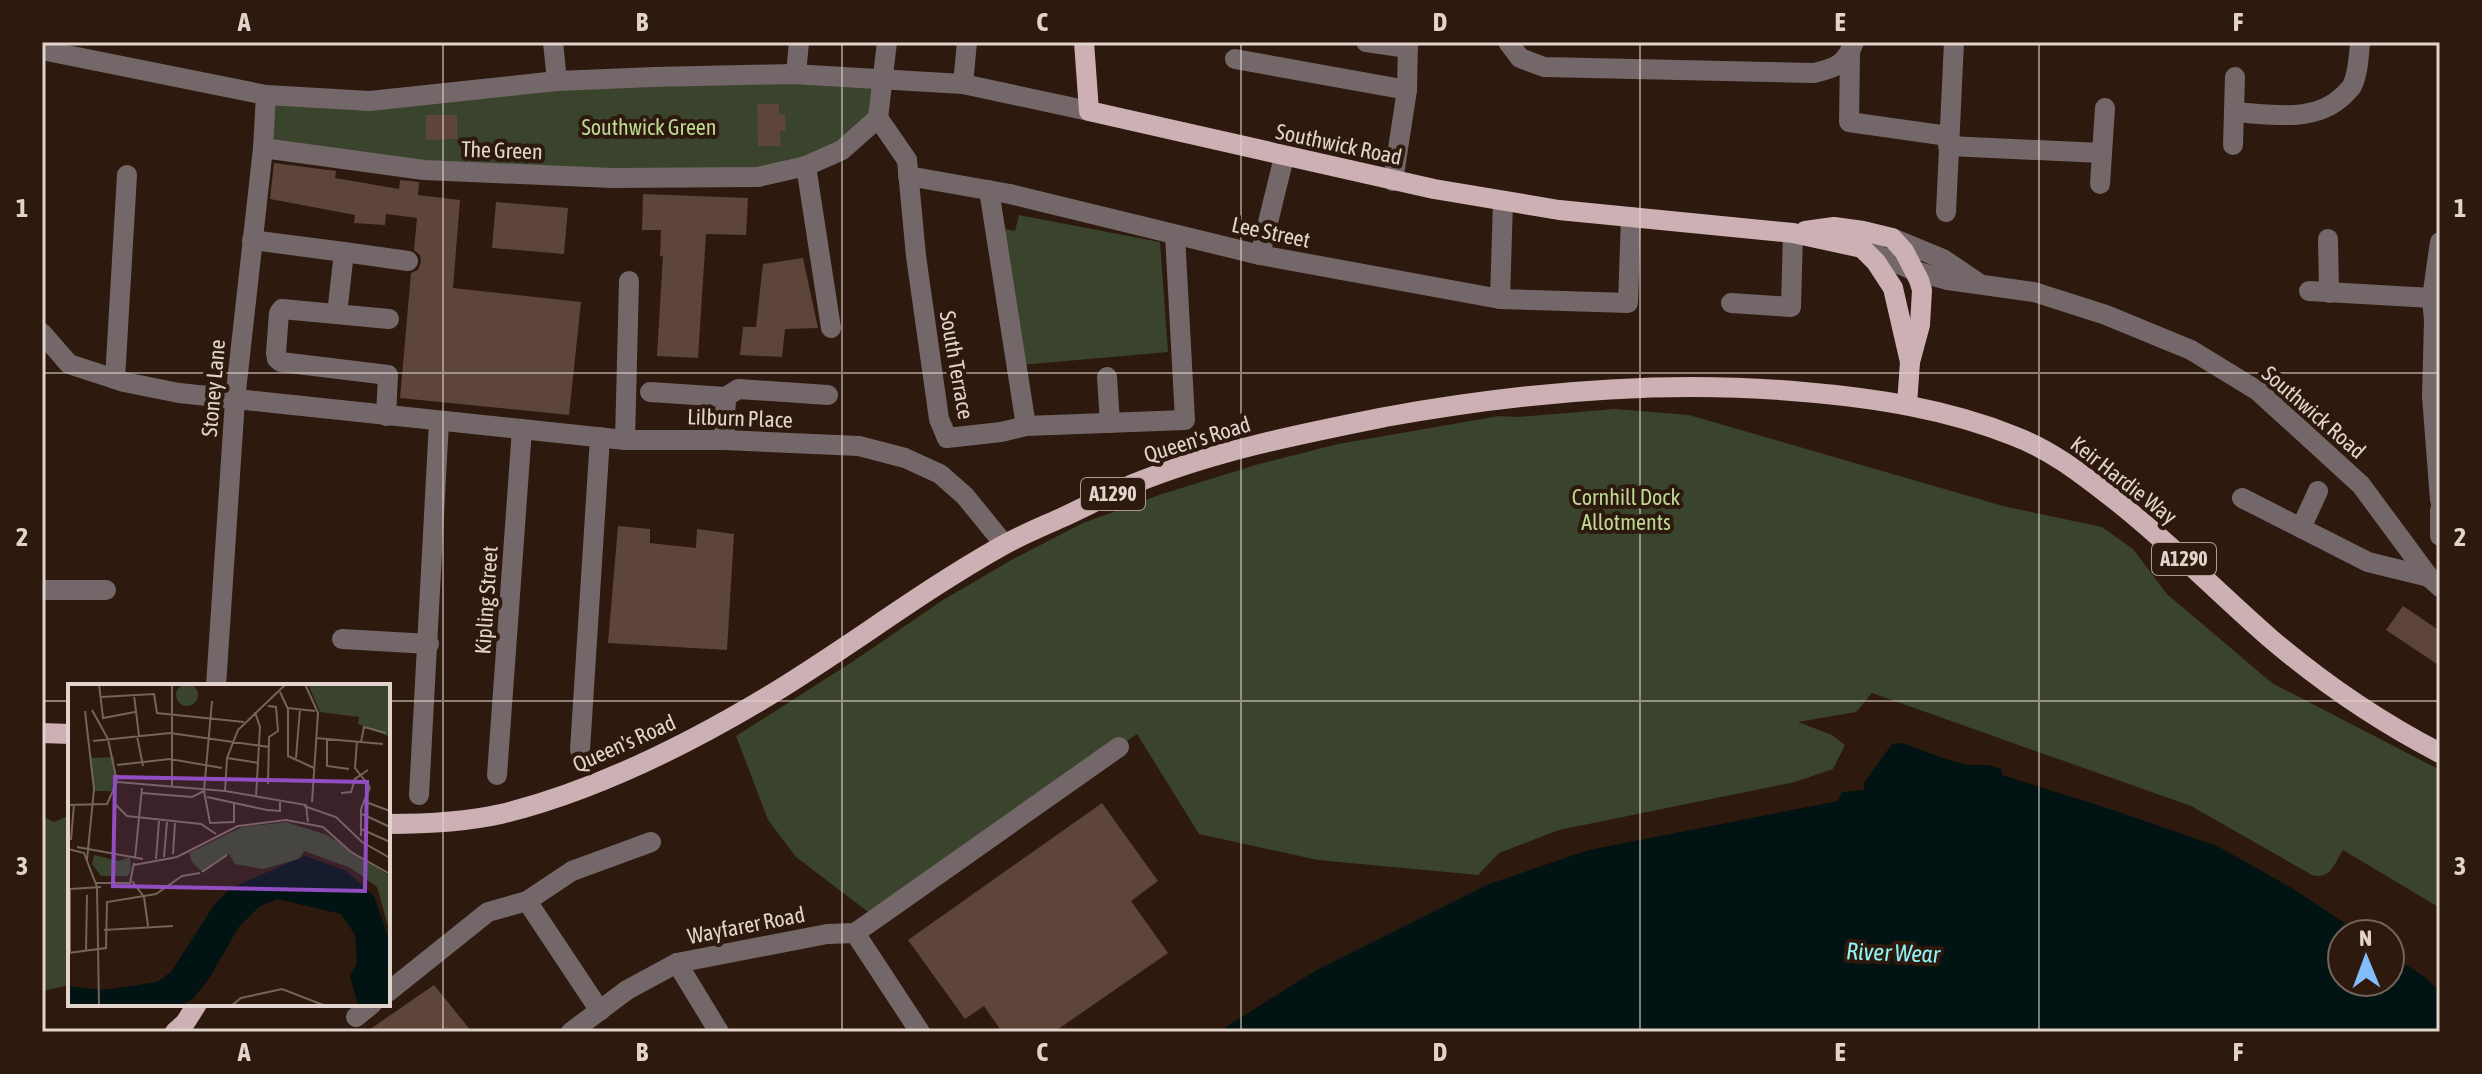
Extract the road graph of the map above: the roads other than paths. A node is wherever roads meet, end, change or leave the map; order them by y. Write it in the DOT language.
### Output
graph roads {
  1 [pos="553,42"];
  2 [pos="799,42"];
  3 [pos="887,42"];
  4 [pos="967,42"];
  5 [pos="1084,42"];
  6 [pos="1366,42"];
  7 [pos="1508,42"];
  8 [pos="1954,42"];
  9 [pos="2360,42"];
  10 [pos="1408,45"];
  11 [pos="1852,48"];
  12 [pos="42,50"];
  13 [pos="1235,59"];
  14 [pos="796,74"];
  15 [pos="2235,77"];
  16 [pos="881,79"];
  17 [pos="557,81"];
  18 [pos="963,84"];
  19 [pos="1407,90"];
  20 [pos="266,95"];
  21 [pos="2105,108"];
  22 [pos="1089,111"];
  23 [pos="2234,112"];
  24 [pos="878,118"];
  25 [pos="1948,141"];
  26 [pos="2233,145"];
  27 [pos="263,148"];
  28 [pos="2102,153"];
  29 [pos="1284,157"];
  30 [pos="806,166"];
  31 [pos="127,175"];
  32 [pos="908,176"];
  33 [pos="1393,181"];
  34 [pos="2100,184"];
  35 [pos="989,190"];
  36 [pos="1503,201"];
  37 [pos="1946,212"];
  38 [pos="1631,217"];
  39 [pos="1793,233"];
  40 [pos="1175,235"];
  41 [pos="1892,238"];
  42 [pos="2328,239"];
  43 [pos="252,240"];
  44 [pos="1862,248"];
  45 [pos="2439,248"];
  46 [pos="344,252"];
  47 [pos="1260,255"];
  48 [pos="408,261"];
  49 [pos="1915,271"];
  50 [pos="629,281"];
  51 [pos="1980,284"];
  52 [pos="2432,298"];
  53 [pos="1500,299"];
  54 [pos="1731,303"];
  55 [pos="337,314"];
  56 [pos="389,319"];
  57 [pos="2437,322"];
  58 [pos="831,328"];
  59 [pos="42,333"];
  60 [pos="1910,362"];
  61 [pos="1107,377"];
  62 [pos="115,379"];
  63 [pos="650,392"];
  64 [pos="828,395"];
  65 [pos="726,397"];
  66 [pos="2436,398"];
  67 [pos="235,400"];
  68 [pos="1907,404"];
  69 [pos="386,416"];
  70 [pos="439,422"];
  71 [pos="1110,423"];
  72 [pos="1026,426"];
  73 [pos="522,429"];
  74 [pos="600,437"];
  75 [pos="625,440"];
  76 [pos="724,440"];
  77 [pos="2439,470"];
  78 [pos="2318,491"];
  79 [pos="2242,498"];
  80 [pos="2440,500"];
  81 [pos="2440,510"];
  82 [pos="2301,528"];
  83 [pos="2439,534"];
  84 [pos="1004,544"];
  85 [pos="2435,582"];
  86 [pos="42,590"];
  87 [pos="106,590"];
  88 [pos="342,639"];
  89 [pos="429,644"];
  90 [pos="218,655"];
  91 [pos="205,684"];
  92 [pos="216,684"];
  93 [pos="42,733"];
  94 [pos="68,734"];
  95 [pos="1119,747"];
  96 [pos="580,750"];
  97 [pos="2440,753"];
  98 [pos="497,775"];
  99 [pos="419,795"];
  100 [pos="390,824"];
  101 [pos="651,842"];
  102 [pos="527,901"];
  103 [pos="855,933"];
  104 [pos="677,963"];
  105 [pos="390,990"];
  106 [pos="196,1006"];
  107 [pos="600,1011"];
  108 [pos="185,1029"];
  109 [pos="571,1032"];
  110 [pos="719,1032"];
  111 [pos="920,1032"];
  1 -- 17 [label="street"];
  2 -- 14 [label="street"];
  3 -- 16 [label="street"];
  4 -- 18 [label="street"];
  5 -- 22 [label="main road"];
  6 -- 10 [label="street"];
  7 -- 11 [label="street"];
  8 -- 25 [label="street"];
  9 -- 23 [label="street"];
  10 -- 19 [label="street"];
  11 -- 25 [label="street"];
  12 -- 20 [label="street"];
  13 -- 19 [label="street"];
  14 -- 16 [label="street, Southwick Road"];
  14 -- 17 [label="street, Southwick Road"];
  15 -- 23 [label="street"];
  16 -- 18 [label="street, Southwick Road"];
  16 -- 24 [label="street"];
  17 -- 20 [label="street, Southwick Road"];
  18 -- 22 [label="street, Southwick Road"];
  19 -- 33 [label="street"];
  20 -- 27 [label="street, Stoney Lane"];
  21 -- 28 [label="street"];
  22 -- 29 [label="main road, Southwick Road"];
  23 -- 26 [label="street"];
  24 -- 30 [label="street, The Green"];
  24 -- 32 [label="street, South Terrace"];
  25 -- 28 [label="street"];
  25 -- 37 [label="street"];
  27 -- 30 [label="street, The Green"];
  27 -- 43 [label="street, Stoney Lane"];
  28 -- 34 [label="street"];
  29 -- 33 [label="main road, Southwick Road"];
  29 -- 47 [label="street"];
  30 -- 58 [label="street"];
  31 -- 62 [label="street"];
  32 -- 35 [label="street, Lee Street"];
  32 -- 72 [label="street, South Terrace"];
  33 -- 36 [label="main road, Southwick Road"];
  35 -- 40 [label="street, Lee Street"];
  35 -- 72 [label="street"];
  36 -- 38 [label="main road, Southwick Road"];
  36 -- 53 [label="street"];
  38 -- 39 [label="main road, Southwick Road"];
  38 -- 53 [label="street, Lee Street"];
  39 -- 41 [label="main road"];
  39 -- 44 [label="main road"];
  39 -- 54 [label="street"];
  40 -- 47 [label="street, Lee Street"];
  40 -- 71 [label="street, South Terrace"];
  41 -- 49 [label="main road"];
  41 -- 51 [label="street, Southwick Road"];
  42 -- 52 [label="street"];
  43 -- 46 [label="street"];
  43 -- 67 [label="street, Stoney Lane"];
  44 -- 49 [label="street, Southwick Road"];
  44 -- 60 [label="main road"];
  45 -- 52 [label="street"];
  46 -- 48 [label="street"];
  46 -- 55 [label="street"];
  47 -- 53 [label="street, Lee Street"];
  49 -- 51 [label="street, Southwick Road"];
  49 -- 60 [label="main road"];
  50 -- 75 [label="street"];
  51 -- 85 [label="street, Southwick Road"];
  52 -- 57 [label="street"];
  55 -- 56 [label="street"];
  55 -- 69 [label="street"];
  57 -- 66 [label="street"];
  59 -- 62 [label="street, Lilburn Place"];
  60 -- 68 [label="main road"];
  61 -- 71 [label="street"];
  62 -- 67 [label="street, Lilburn Place"];
  63 -- 65 [label="street"];
  64 -- 65 [label="street"];
  65 -- 76 [label="street"];
  66 -- 77 [label="street"];
  67 -- 69 [label="street, Lilburn Place"];
  67 -- 90 [label="street, Stoney Lane"];
  68 -- 84 [label="main road, Queen's Road / A1290"];
  68 -- 97 [label="main road, Keir Hardie Way / A1290"];
  69 -- 70 [label="street, Lilburn Place"];
  70 -- 73 [label="street, Lilburn Place"];
  70 -- 89 [label="street"];
  71 -- 72 [label="street, South Terrace"];
  73 -- 74 [label="street, Lilburn Place"];
  73 -- 98 [label="street, Kipling Street"];
  74 -- 75 [label="street, Lilburn Place"];
  74 -- 96 [label="street"];
  75 -- 76 [label="street, Lilburn Place"];
  76 -- 84 [label="street, Lilburn Place"];
  77 -- 80 [label="street"];
  78 -- 82 [label="street"];
  79 -- 82 [label="street"];
  81 -- 83 [label="street"];
  82 -- 85 [label="street"];
  84 -- 100 [label="main road, Queen's Road / A1290"];
  86 -- 87 [label="street"];
  88 -- 89 [label="street"];
  89 -- 99 [label="street"];
  90 -- 91 [label="street"];
  90 -- 92 [label="street, Stoney Lane"];
  93 -- 94 [label="main road"];
  95 -- 103 [label="street"];
  101 -- 102 [label="street"];
  102 -- 105 [label="street"];
  102 -- 107 [label="street"];
  103 -- 104 [label="street, Wayfarer Road"];
  103 -- 111 [label="street"];
  104 -- 107 [label="street, Wayfarer Road"];
  104 -- 110 [label="street"];
  106 -- 108 [label="main road"];
  107 -- 109 [label="street, Wayfarer Road"];
}
